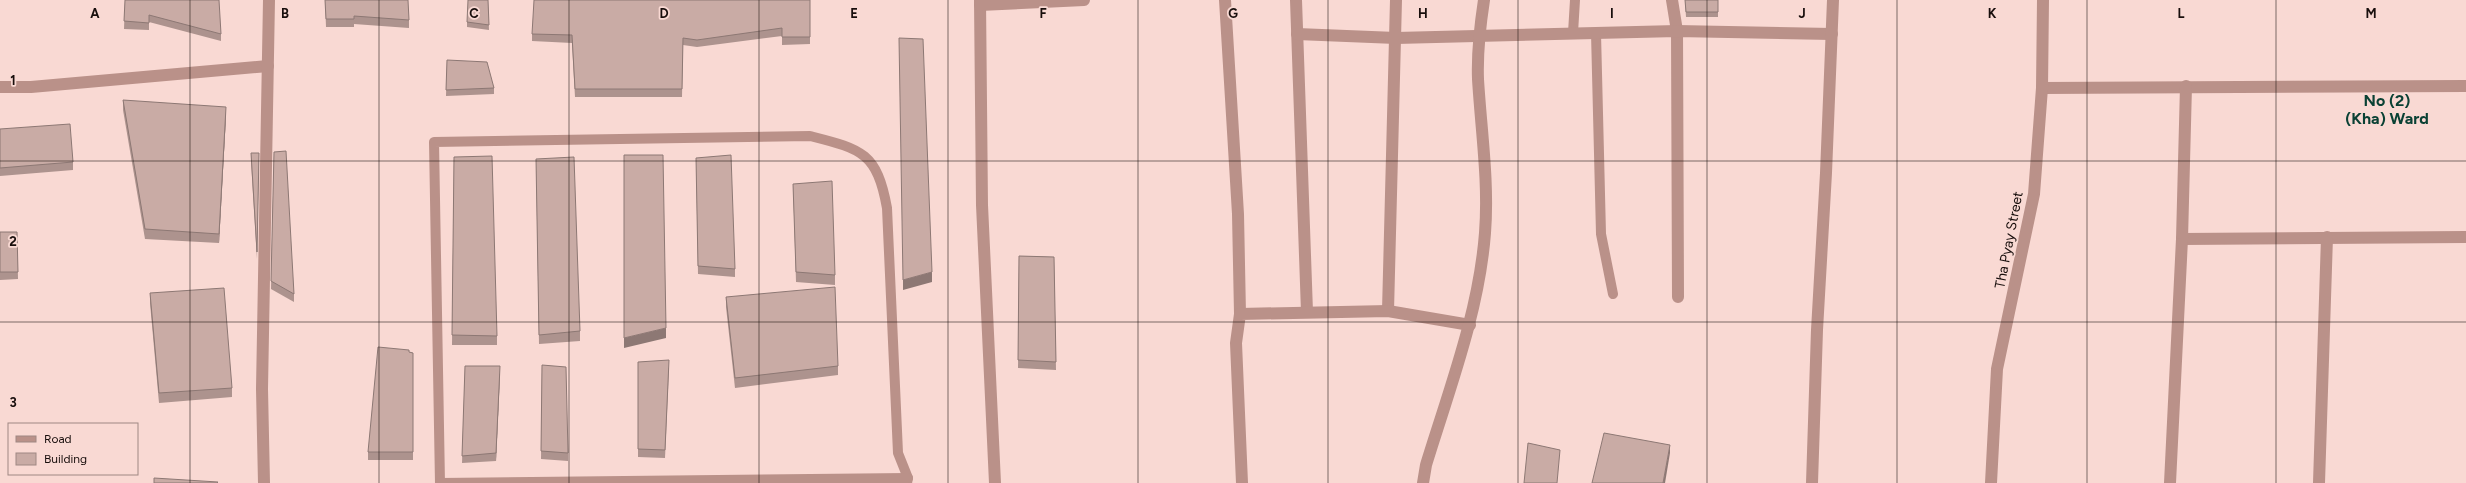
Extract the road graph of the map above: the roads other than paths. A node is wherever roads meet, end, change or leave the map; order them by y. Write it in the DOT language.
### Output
graph roads {
  1 [pos="269,0"];
  2 [pos="1084,0"];
  3 [pos="1225,0"];
  4 [pos="1296,0"];
  5 [pos="1396,0"];
  6 [pos="1484,0"];
  7 [pos="1575,0"];
  8 [pos="1672,0"];
  9 [pos="1833,0"];
  10 [pos="2043,0"];
  11 [pos="980,3"];
  12 [pos="1677,32"];
  13 [pos="1573,33"];
  14 [pos="1596,33"];
  15 [pos="1298,34"];
  16 [pos="1832,34"];
  17 [pos="1479,35"];
  18 [pos="1396,38"];
  19 [pos="268,66"];
  20 [pos="2186,86"];
  21 [pos="2466,86"];
  22 [pos="0,87"];
  23 [pos="2042,88"];
  24 [pos="2327,237"];
  25 [pos="2466,237"];
  26 [pos="2182,238"];
  27 [pos="1613,294"];
  28 [pos="1678,297"];
  29 [pos="1388,311"];
  30 [pos="1307,312"];
  31 [pos="1240,314"];
  32 [pos="1470,325"];
  33 [pos="907,481"];
  34 [pos="264,483"];
  35 [pos="440,483"];
  36 [pos="995,483"];
  37 [pos="1242,483"];
  38 [pos="1423,483"];
  39 [pos="1812,483"];
  40 [pos="1991,483"];
  41 [pos="2170,483"];
  42 [pos="2319,483"];
  1 -- 19 [label="street"];
  2 -- 11 [label="street"];
  3 -- 31 [label="street"];
  4 -- 15 [label="street"];
  5 -- 18 [label="street"];
  6 -- 17 [label="street"];
  7 -- 13 [label="lane"];
  8 -- 12 [label="street"];
  9 -- 16 [label="street"];
  10 -- 23 [label="street, Tha Pyay Street"];
  11 -- 36 [label="street"];
  12 -- 14 [label="street"];
  12 -- 16 [label="street"];
  12 -- 28 [label="street"];
  13 -- 14 [label="street"];
  13 -- 17 [label="street"];
  14 -- 27 [label="lane"];
  15 -- 18 [label="street"];
  15 -- 30 [label="street"];
  16 -- 39 [label="street"];
  17 -- 18 [label="street"];
  17 -- 32 [label="street"];
  18 -- 29 [label="street"];
  19 -- 22 [label="street"];
  19 -- 34 [label="street"];
  20 -- 21 [label="street"];
  20 -- 23 [label="street"];
  20 -- 26 [label="street"];
  23 -- 40 [label="street, Tha Pyay Street"];
  24 -- 25 [label="street"];
  24 -- 26 [label="street"];
  24 -- 42 [label="street"];
  26 -- 41 [label="street"];
  29 -- 30 [label="street"];
  29 -- 32 [label="street"];
  30 -- 31 [label="street"];
  31 -- 37 [label="street"];
  32 -- 38 [label="street"];
  33 -- 35 [label="lane"];
  33 -- 35 [label="lane"];
}
